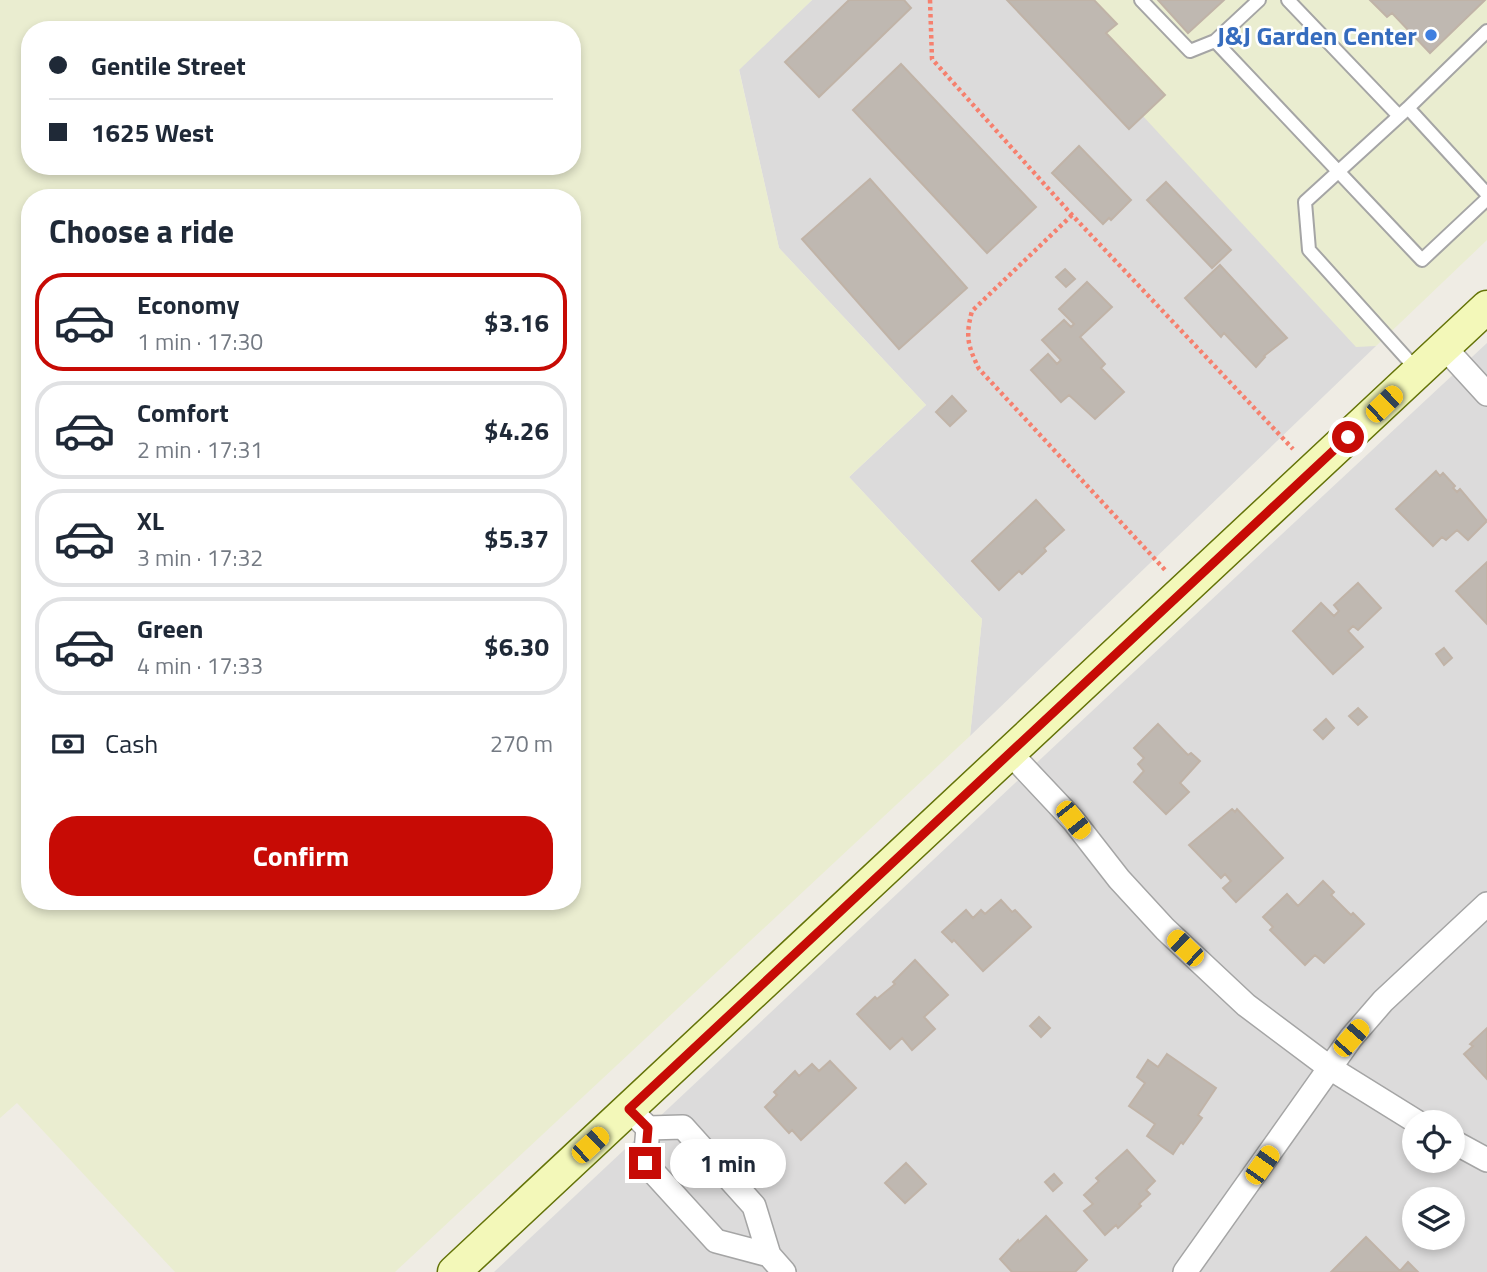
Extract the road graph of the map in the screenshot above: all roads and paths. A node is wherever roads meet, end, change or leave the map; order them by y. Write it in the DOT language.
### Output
graph roads {
  1 [pos="930,0"];
  2 [pos="1141,0"];
  3 [pos="1259,0"];
  4 [pos="1288,0"];
  5 [pos="1487,31"];
  6 [pos="1215,41"];
  7 [pos="1404,112"];
  8 [pos="1339,171"];
  9 [pos="1487,196"];
  10 [pos="1072,215"];
  11 [pos="1487,307"];
  12 [pos="1444,347"];
  13 [pos="1419,371"];
  14 [pos="1487,394"];
  15 [pos="1313,470"];
  16 [pos="1185,591"];
  17 [pos="1010,754"];
  18 [pos="1487,904"];
  19 [pos="1329,1068"];
  20 [pos="1402,1113"];
  21 [pos="639,1118"];
  22 [pos="1465,1148"];
  23 [pos="1487,1160"];
  24 [pos="777,1264"];
  25 [pos="1193,1269"];
  26 [pos="454,1272"];
  1 -- 10 [label="path"];
  2 -- 6 [label="lane"];
  3 -- 6 [label="lane"];
  4 -- 7 [label="lane"];
  5 -- 7 [label="lane"];
  6 -- 8 [label="lane"];
  7 -- 8 [label="lane"];
  7 -- 9 [label="lane"];
  8 -- 9 [label="lane"];
  8 -- 13 [label="lane"];
  10 -- 15 [label="path"];
  10 -- 16 [label="path"];
  11 -- 12 [label="main road"];
  12 -- 13 [label="main road"];
  12 -- 14 [label="street"];
  13 -- 15 [label="main road"];
  15 -- 16 [label="main road"];
  16 -- 17 [label="main road"];
  17 -- 19 [label="street"];
  17 -- 21 [label="main road"];
  18 -- 19 [label="street"];
  19 -- 20 [label="street"];
  19 -- 25 [label="street"];
  21 -- 24 [label="street"];
  21 -- 24 [label="street"];
  21 -- 26 [label="main road"];
  22 -- 23 [label="street"];
}
